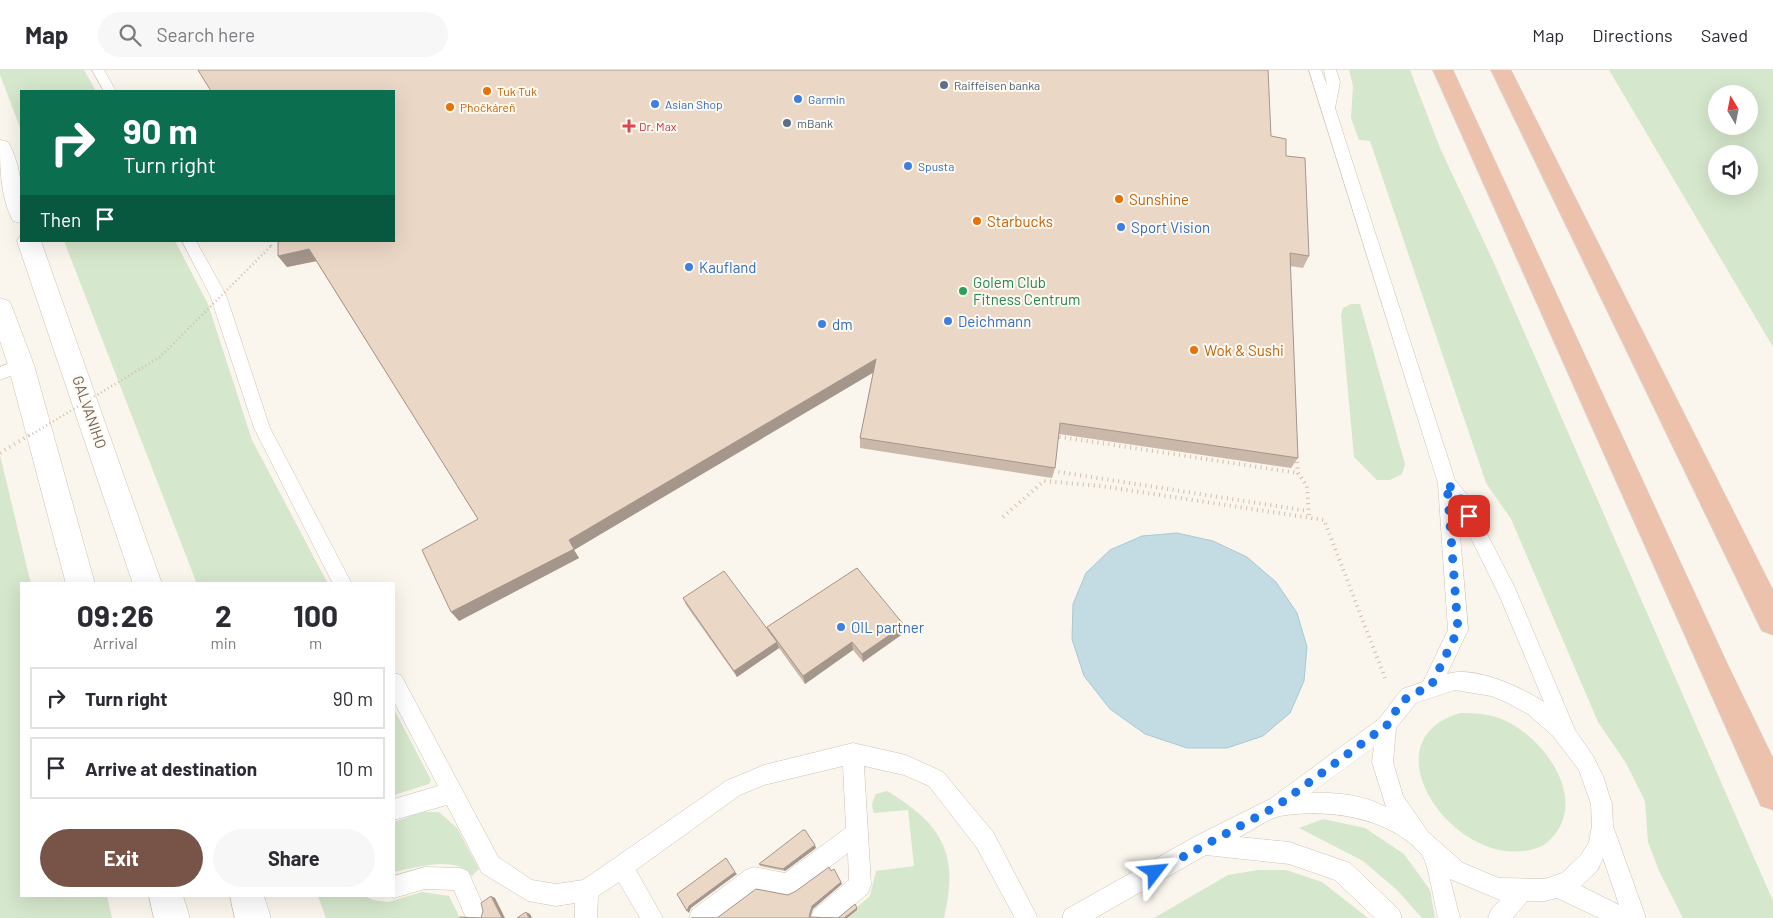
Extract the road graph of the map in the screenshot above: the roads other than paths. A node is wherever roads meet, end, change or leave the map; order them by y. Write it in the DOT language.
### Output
graph roads {
  1 [pos="98,70"];
  2 [pos="1315,70"];
  3 [pos="1330,70"];
  4 [pos="1444,70"];
  5 [pos="1501,70"];
  6 [pos="109,90"];
  7 [pos="1329,109"];
  8 [pos="0,147"];
  9 [pos="20,212"];
  10 [pos="30,242"];
  11 [pos="190,242"];
  12 [pos="0,308"];
  13 [pos="11,370"];
  14 [pos="1447,483"];
  15 [pos="80,582"];
  16 [pos="147,582"];
  17 [pos="342,582"];
  18 [pos="1773,621"];
  19 [pos="395,684"];
  20 [pos="1431,686"];
  21 [pos="1387,725"];
  22 [pos="1568,737"];
  23 [pos="853,753"];
  24 [pos="452,793"];
  25 [pos="1773,794"];
  26 [pos="1277,806"];
  27 [pos="395,809"];
  28 [pos="1602,825"];
  29 [pos="858,832"];
  30 [pos="1413,832"];
  31 [pos="1204,844"];
  32 [pos="1432,853"];
  33 [pos="622,867"];
  34 [pos="395,887"];
  35 [pos="1558,887"];
  36 [pos="587,890"];
  37 [pos="1521,891"];
  38 [pos="166,897"];
  39 [pos="247,897"];
  40 [pos="475,912"];
  41 [pos="172,918"];
  42 [pos="253,918"];
  43 [pos="586,918"];
  44 [pos="652,918"];
  45 [pos="700,918"];
  46 [pos="822,918"];
  47 [pos="1026,918"];
  48 [pos="1073,918"];
  49 [pos="1391,918"];
  50 [pos="1449,918"];
  51 [pos="1499,918"];
  52 [pos="1620,918"];
  53 [pos="1634,918"];
  1 -- 6 [label="lane"];
  2 -- 7 [label="lane"];
  3 -- 7 [label="lane"];
  4 -- 25 [label="highway"];
  5 -- 18 [label="highway"];
  7 -- 14 [label="lane"];
  8 -- 9 [label="main road"];
  10 -- 16 [label="main road, GALVANIHO"];
  11 -- 17 [label="lane"];
  12 -- 13 [label="main road"];
  13 -- 15 [label="main road"];
  14 -- 20 [label="lane"];
  14 -- 22 [label="lane"];
  19 -- 24 [label="lane"];
  20 -- 21 [label="lane"];
  20 -- 22 [label="lane"];
  21 -- 26 [label="lane"];
  21 -- 30 [label="lane"];
  22 -- 28 [label="lane"];
  23 -- 29 [label="lane"];
  23 -- 33 [label="lane"];
  23 -- 47 [label="lane"];
  24 -- 27 [label="lane"];
  24 -- 36 [label="lane"];
  26 -- 30 [label="lane"];
  26 -- 31 [label="lane"];
  28 -- 35 [label="lane"];
  28 -- 53 [label="lane"];
  29 -- 45 [label="lane"];
  29 -- 46 [label="lane"];
  30 -- 32 [label="lane"];
  31 -- 48 [label="lane"];
  31 -- 49 [label="lane"];
  32 -- 37 [label="lane"];
  32 -- 50 [label="lane"];
  33 -- 36 [label="lane"];
  33 -- 44 [label="lane"];
  34 -- 40 [label="lane"];
  35 -- 37 [label="lane"];
  35 -- 52 [label="lane"];
  36 -- 43 [label="lane"];
  37 -- 51 [label="lane"];
  38 -- 41 [label="main road"];
  39 -- 42 [label="main road"];
}
